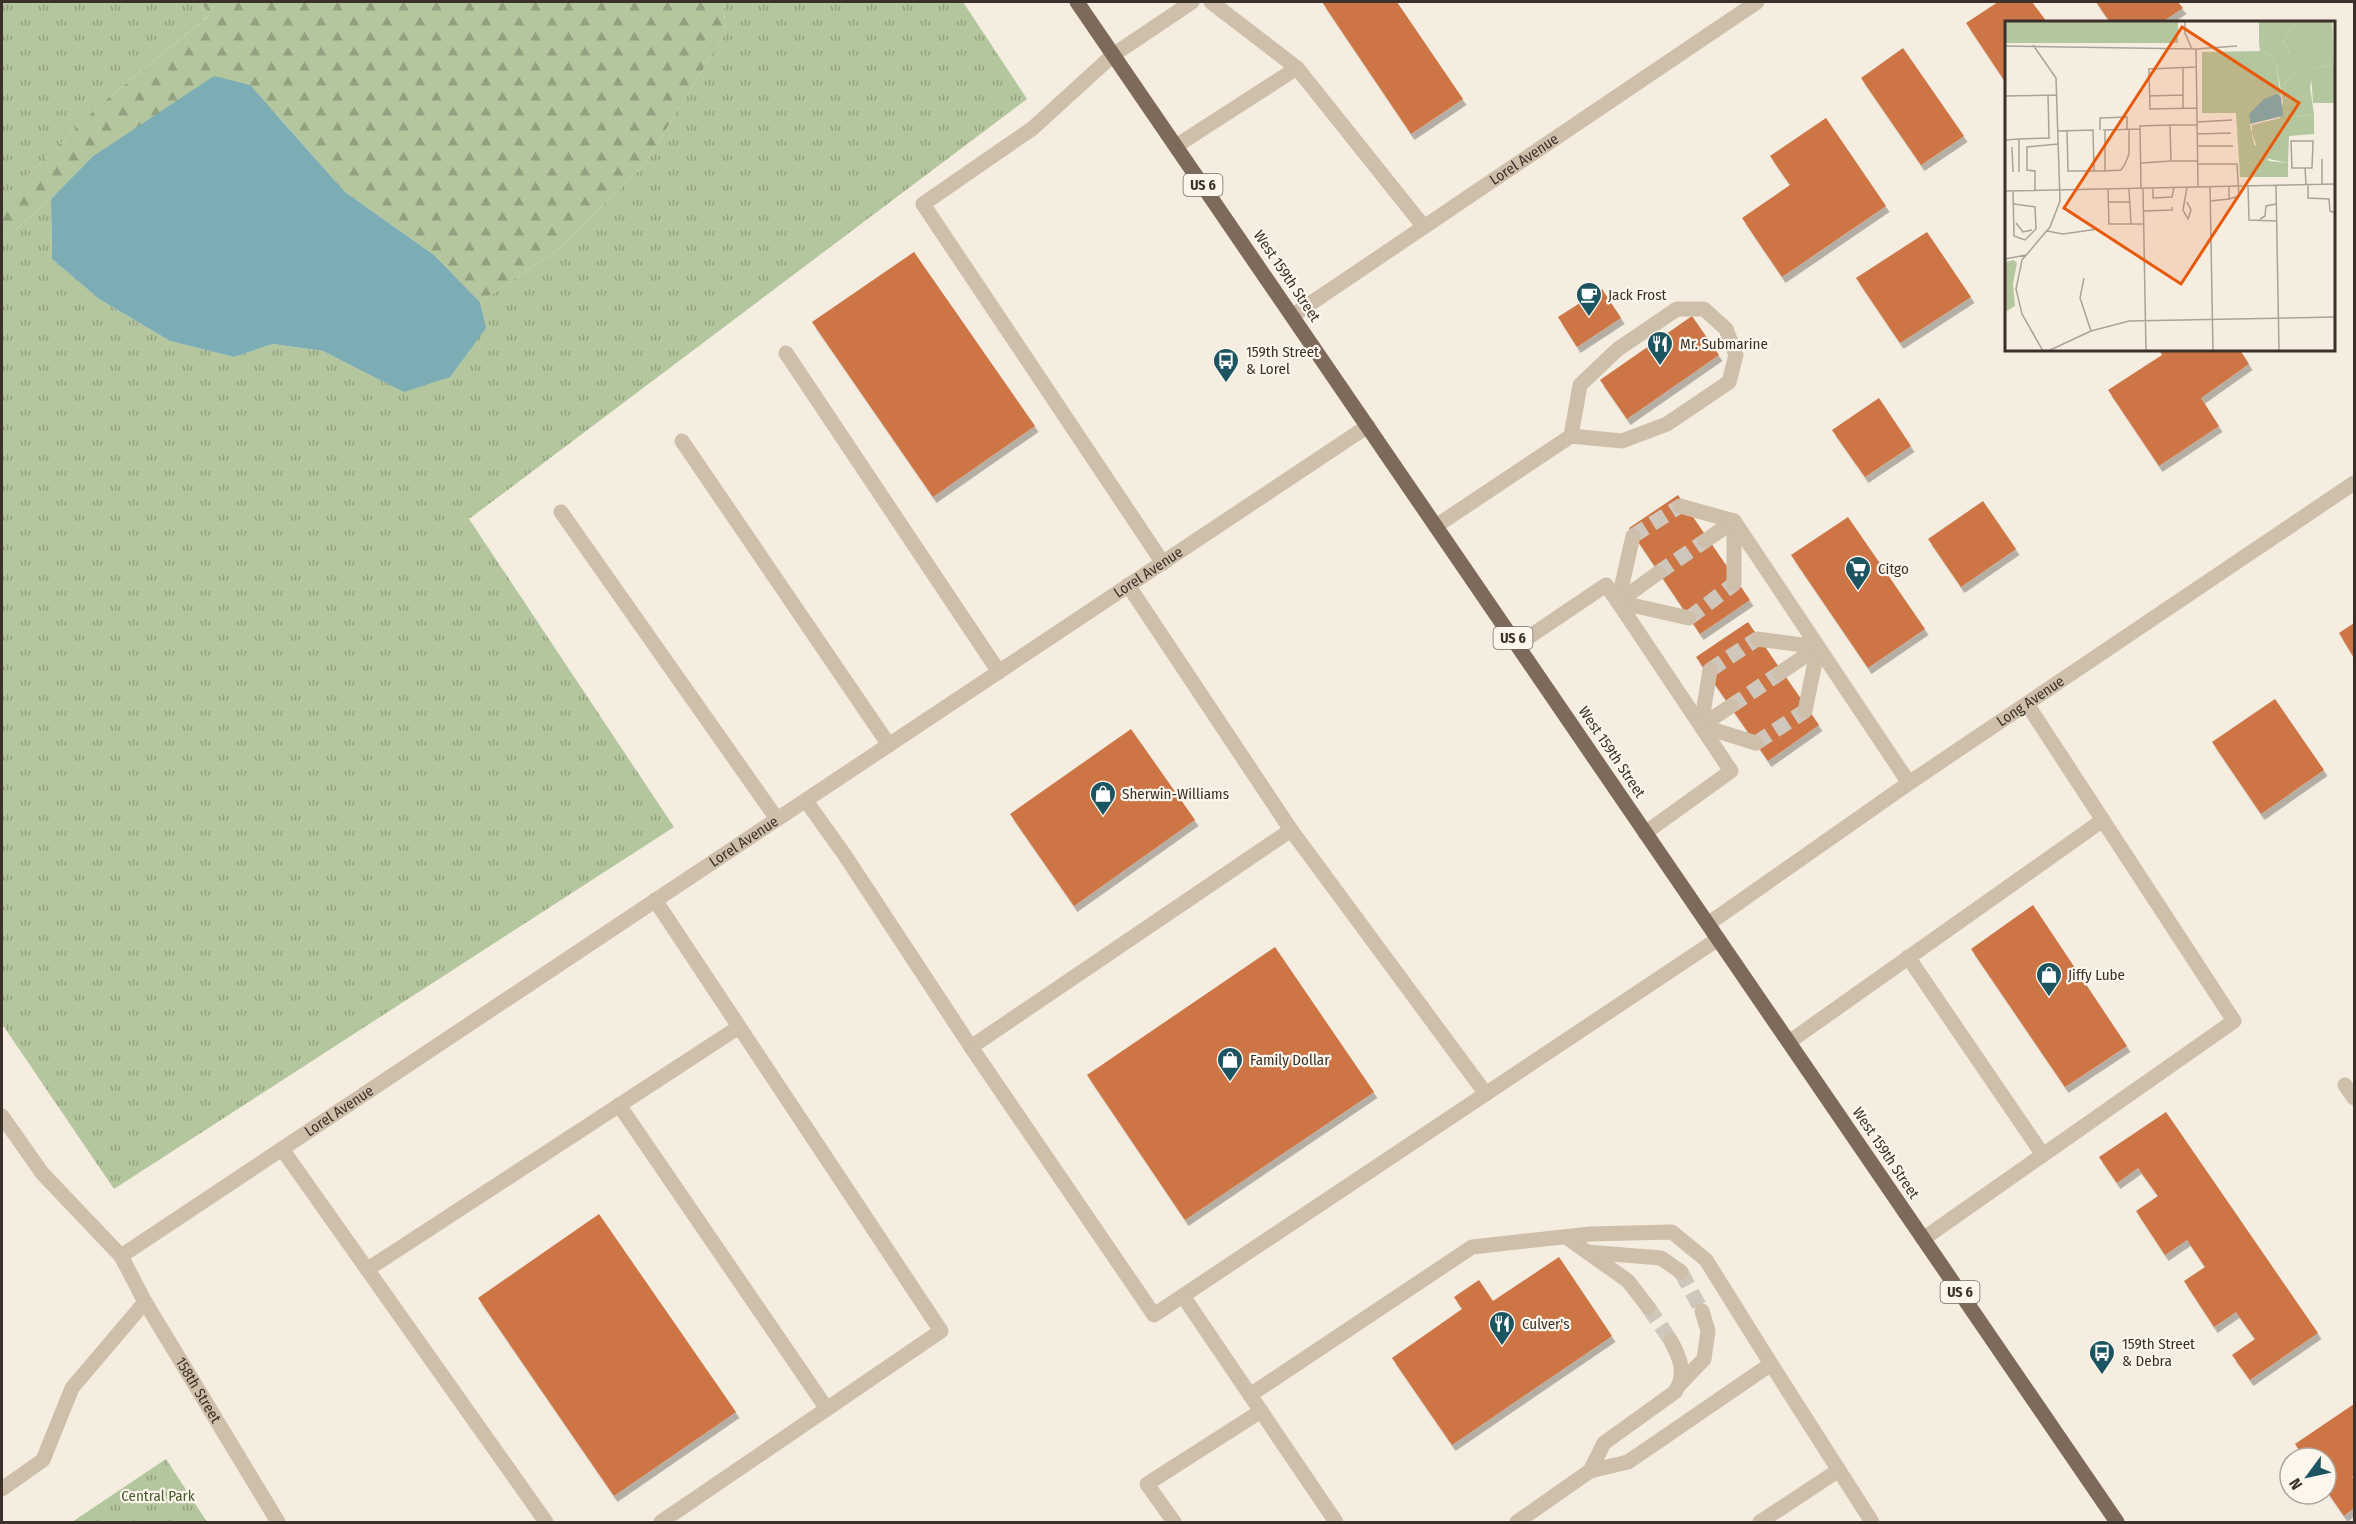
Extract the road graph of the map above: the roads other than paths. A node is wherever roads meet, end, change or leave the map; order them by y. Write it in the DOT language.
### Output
graph roads {
  1 [pos="1077,2"];
  2 [pos="1192,2"];
  3 [pos="1211,2"];
  4 [pos="1758,2"];
  5 [pos="1113,55"];
  6 [pos="1297,68"];
  7 [pos="1176,146"];
  8 [pos="1424,227"];
  9 [pos="1292,316"];
  10 [pos="786,353"];
  11 [pos="1368,426"];
  12 [pos="1571,436"];
  13 [pos="682,441"];
  14 [pos="2355,483"];
  15 [pos="1680,506"];
  16 [pos="561,512"];
  17 [pos="1734,521"];
  18 [pos="1436,526"];
  19 [pos="1633,536"];
  20 [pos="1705,541"];
  21 [pos="1163,563"];
  22 [pos="1658,573"];
  23 [pos="1734,584"];
  24 [pos="1128,585"];
  25 [pos="1618,602"];
  26 [pos="1689,618"];
  27 [pos="1757,639"];
  28 [pos="1517,645"];
  29 [pos="1818,647"];
  30 [pos="1710,670"];
  31 [pos="999,672"];
  32 [pos="1780,673"];
  33 [pos="2027,704"];
  34 [pos="1731,706"];
  35 [pos="1805,711"];
  36 [pos="1701,726"];
  37 [pos="1756,743"];
  38 [pos="889,745"];
  39 [pos="1910,783"];
  40 [pos="806,801"];
  41 [pos="777,819"];
  42 [pos="2103,820"];
  43 [pos="1291,830"];
  44 [pos="1645,833"];
  45 [pos="656,900"];
  46 [pos="1708,924"];
  47 [pos="1718,939"];
  48 [pos="1908,957"];
  49 [pos="739,1028"];
  50 [pos="1789,1042"];
  51 [pos="971,1047"];
  52 [pos="2345,1085"];
  53 [pos="1486,1094"];
  54 [pos="2355,1098"];
  55 [pos="619,1105"];
  56 [pos="2,1116"];
  57 [pos="282,1149"];
  58 [pos="2043,1155"];
  59 [pos="1566,1237"];
  60 [pos="1923,1239"];
  61 [pos="1587,1252"];
  62 [pos="121,1256"];
  63 [pos="368,1269"];
  64 [pos="1681,1272"];
  65 [pos="1183,1296"];
  66 [pos="145,1302"];
  67 [pos="1648,1307"];
  68 [pos="1702,1311"];
  69 [pos="1671,1341"];
  70 [pos="1771,1364"];
  71 [pos="1681,1383"];
  72 [pos="1250,1395"];
  73 [pos="827,1409"];
  74 [pos="1261,1411"];
  75 [pos="1839,1470"];
  76 [pos="1590,1471"];
  77 [pos="2,1489"];
  78 [pos="278,1522"];
  79 [pos="546,1522"];
  80 [pos="661,1522"];
  81 [pos="1174,1522"];
  82 [pos="1336,1522"];
  83 [pos="1517,1522"];
  84 [pos="1760,1522"];
  85 [pos="1872,1522"];
  86 [pos="2117,1522"];
  1 -- 5 [label="main road, West 159th Street / US 6"];
  2 -- 5 [label="street"];
  3 -- 6 [label="street"];
  4 -- 8 [label="street, Lorel Avenue"];
  5 -- 7 [label="main road, West 159th Street / US 6"];
  5 -- 21 [label="street"];
  6 -- 7 [label="street"];
  6 -- 8 [label="street"];
  7 -- 9 [label="main road, West 159th Street / US 6"];
  8 -- 9 [label="street, Lorel Avenue"];
  9 -- 11 [label="main road, West 159th Street / US 6"];
  10 -- 31 [label="street"];
  11 -- 18 [label="main road, West 159th Street / US 6"];
  11 -- 21 [label="street, Lorel Avenue"];
  12 -- 12 [label="street"];
  12 -- 18 [label="street"];
  13 -- 38 [label="street"];
  14 -- 33 [label="street, Long Avenue"];
  15 -- 17 [label="street"];
  16 -- 41 [label="street"];
  17 -- 20 [label="street"];
  17 -- 23 [label="street"];
  17 -- 29 [label="street"];
  18 -- 28 [label="main road, West 159th Street / US 6"];
  19 -- 25 [label="street"];
  21 -- 24 [label="street, Lorel Avenue"];
  22 -- 25 [label="street"];
  24 -- 31 [label="street, Lorel Avenue"];
  24 -- 43 [label="street"];
  25 -- 26 [label="street"];
  25 -- 28 [label="street"];
  25 -- 36 [label="street"];
  27 -- 29 [label="street"];
  28 -- 44 [label="main road, West 159th Street / US 6"];
  29 -- 32 [label="street"];
  29 -- 35 [label="street"];
  29 -- 39 [label="street"];
  30 -- 36 [label="street"];
  31 -- 38 [label="street, Lorel Avenue"];
  33 -- 39 [label="street, Long Avenue"];
  33 -- 42 [label="street"];
  34 -- 36 [label="street"];
  36 -- 37 [label="street"];
  36 -- 44 [label="street"];
  38 -- 40 [label="street, Lorel Avenue"];
  39 -- 46 [label="street, Long Avenue"];
  40 -- 41 [label="street, Lorel Avenue"];
  40 -- 51 [label="street"];
  41 -- 45 [label="street, Lorel Avenue"];
  42 -- 48 [label="street"];
  42 -- 58 [label="street"];
  43 -- 51 [label="street"];
  43 -- 53 [label="street"];
  44 -- 46 [label="main road, West 159th Street / US 6"];
  45 -- 49 [label="street"];
  45 -- 57 [label="street, Lorel Avenue"];
  46 -- 47 [label="main road, West 159th Street / US 6"];
  47 -- 50 [label="main road, West 159th Street / US 6"];
  47 -- 53 [label="street"];
  48 -- 50 [label="street"];
  48 -- 58 [label="street"];
  49 -- 55 [label="street"];
  49 -- 73 [label="street"];
  50 -- 60 [label="main road, West 159th Street / US 6"];
  51 -- 65 [label="street"];
  52 -- 54 [label="street"];
  53 -- 65 [label="street"];
  55 -- 63 [label="street"];
  55 -- 73 [label="street"];
  56 -- 62 [label="street, 158th Street"];
  57 -- 62 [label="street, Lorel Avenue"];
  57 -- 63 [label="street"];
  58 -- 60 [label="street"];
  59 -- 61 [label="street"];
  59 -- 70 [label="street"];
  59 -- 72 [label="street"];
  60 -- 86 [label="main road, West 159th Street / US 6"];
  61 -- 64 [label="street"];
  61 -- 67 [label="street"];
  62 -- 66 [label="street, 158th Street"];
  63 -- 79 [label="street"];
  65 -- 72 [label="street"];
  66 -- 77 [label="street"];
  66 -- 78 [label="street, 158th Street"];
  68 -- 71 [label="street"];
  69 -- 71 [label="street"];
  70 -- 75 [label="street"];
  70 -- 76 [label="street"];
  71 -- 76 [label="street"];
  72 -- 74 [label="street"];
  73 -- 80 [label="street"];
  74 -- 81 [label="street"];
  74 -- 82 [label="street"];
  75 -- 84 [label="street"];
  75 -- 85 [label="street"];
  76 -- 83 [label="street"];
}
